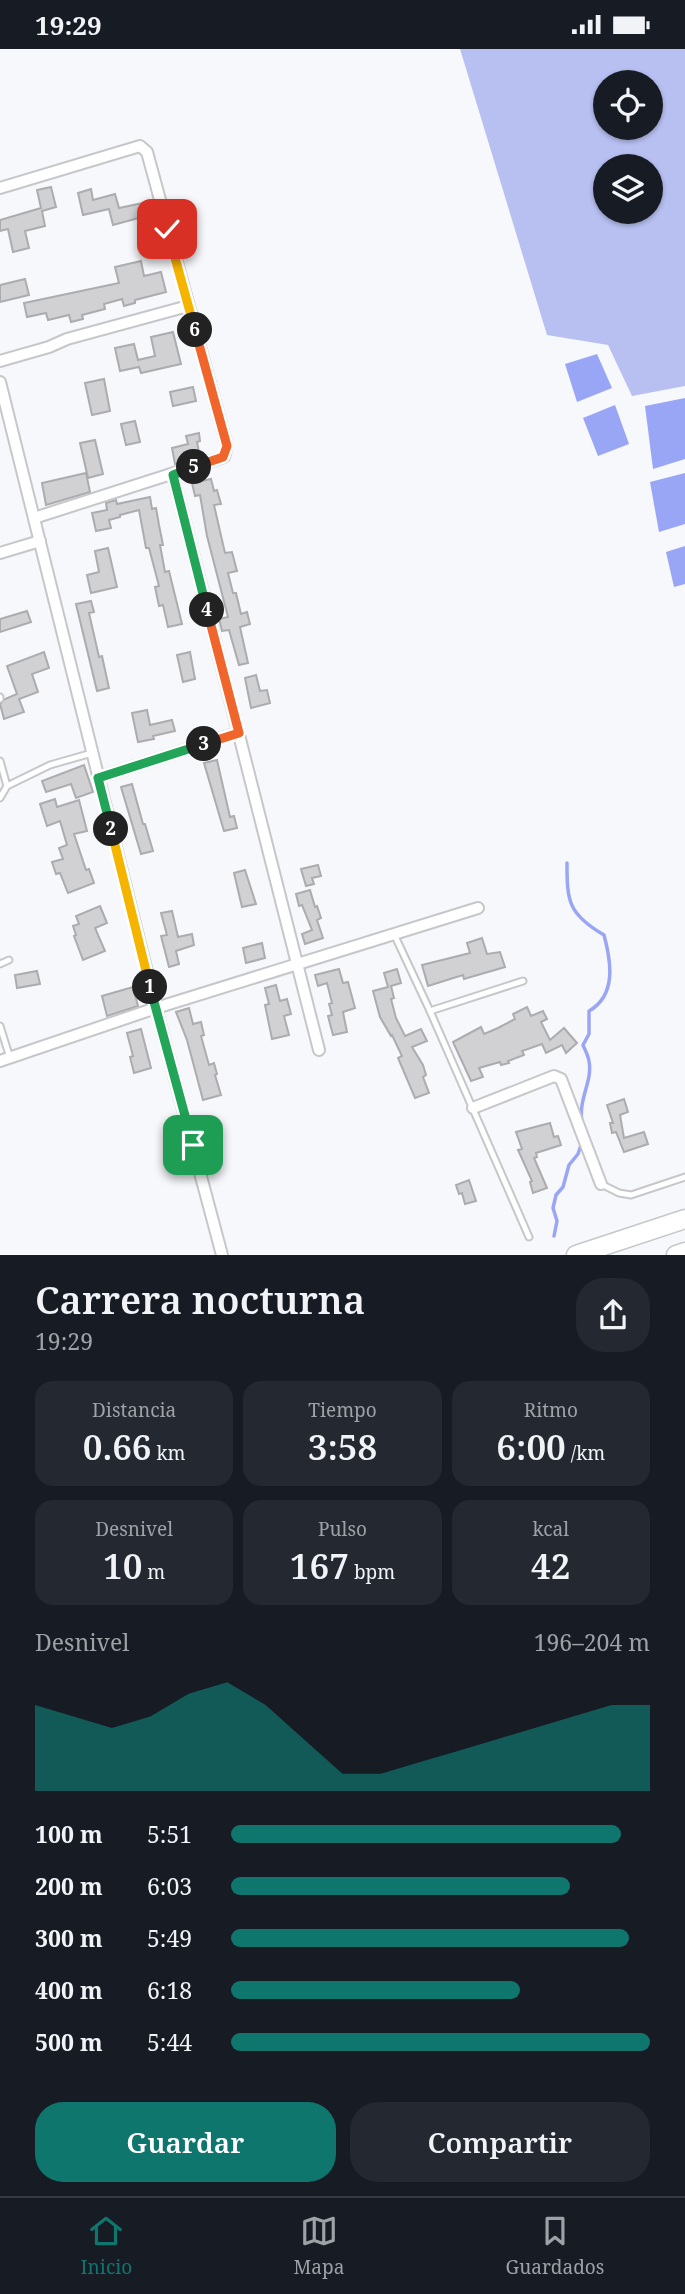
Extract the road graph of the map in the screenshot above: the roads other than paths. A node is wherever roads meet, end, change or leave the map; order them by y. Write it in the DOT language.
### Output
graph roads {
  1 [pos="0,188"];
  2 [pos="188,306"];
  3 [pos="0,361"];
  4 [pos="0,382"];
  5 [pos="173,475"];
  6 [pos="34,519"];
  7 [pos="40,541"];
  8 [pos="0,553"];
  9 [pos="239,733"];
  10 [pos="92,753"];
  11 [pos="0,761"];
  12 [pos="98,778"];
  13 [pos="7,786"];
  14 [pos="0,797"];
  15 [pos="478,908"];
  16 [pos="394,934"];
  17 [pos="9,960"];
  18 [pos="0,964"];
  19 [pos="298,965"];
  20 [pos="523,981"];
  21 [pos="156,1008"];
  22 [pos="430,1011"];
  23 [pos="0,1026"];
  24 [pos="319,1049"];
  25 [pos="5,1059"];
  26 [pos="473,1108"];
  27 [pos="685,1177"];
  28 [pos="601,1184"];
  29 [pos="685,1219"];
  30 [pos="530,1237"];
  31 [pos="685,1252"];
  32 [pos="222,1255"];
  33 [pos="576,1255"];
  34 [pos="677,1255"];
  1 -- 2 [label="street"];
  2 -- 3 [label="street"];
  2 -- 5 [label="street"];
  4 -- 6 [label="street"];
  5 -- 6 [label="street"];
  5 -- 9 [label="street"];
  6 -- 7 [label="street"];
  7 -- 8 [label="street"];
  7 -- 10 [label="street"];
  9 -- 12 [label="street"];
  9 -- 19 [label="street"];
  10 -- 12 [label="street"];
  10 -- 13 [label="lane"];
  11 -- 13 [label="lane"];
  12 -- 21 [label="street"];
  13 -- 14 [label="lane"];
  15 -- 16 [label="street"];
  16 -- 19 [label="street"];
  16 -- 22 [label="lane"];
  17 -- 18 [label="lane"];
  19 -- 21 [label="street"];
  19 -- 24 [label="street"];
  20 -- 22 [label="lane"];
  21 -- 25 [label="street"];
  21 -- 32 [label="street"];
  22 -- 26 [label="lane"];
  23 -- 25 [label="lane"];
  26 -- 28 [label="street"];
  26 -- 30 [label="lane"];
  27 -- 28 [label="lane"];
  29 -- 33 [label="highway"];
  31 -- 34 [label="highway"];
}
